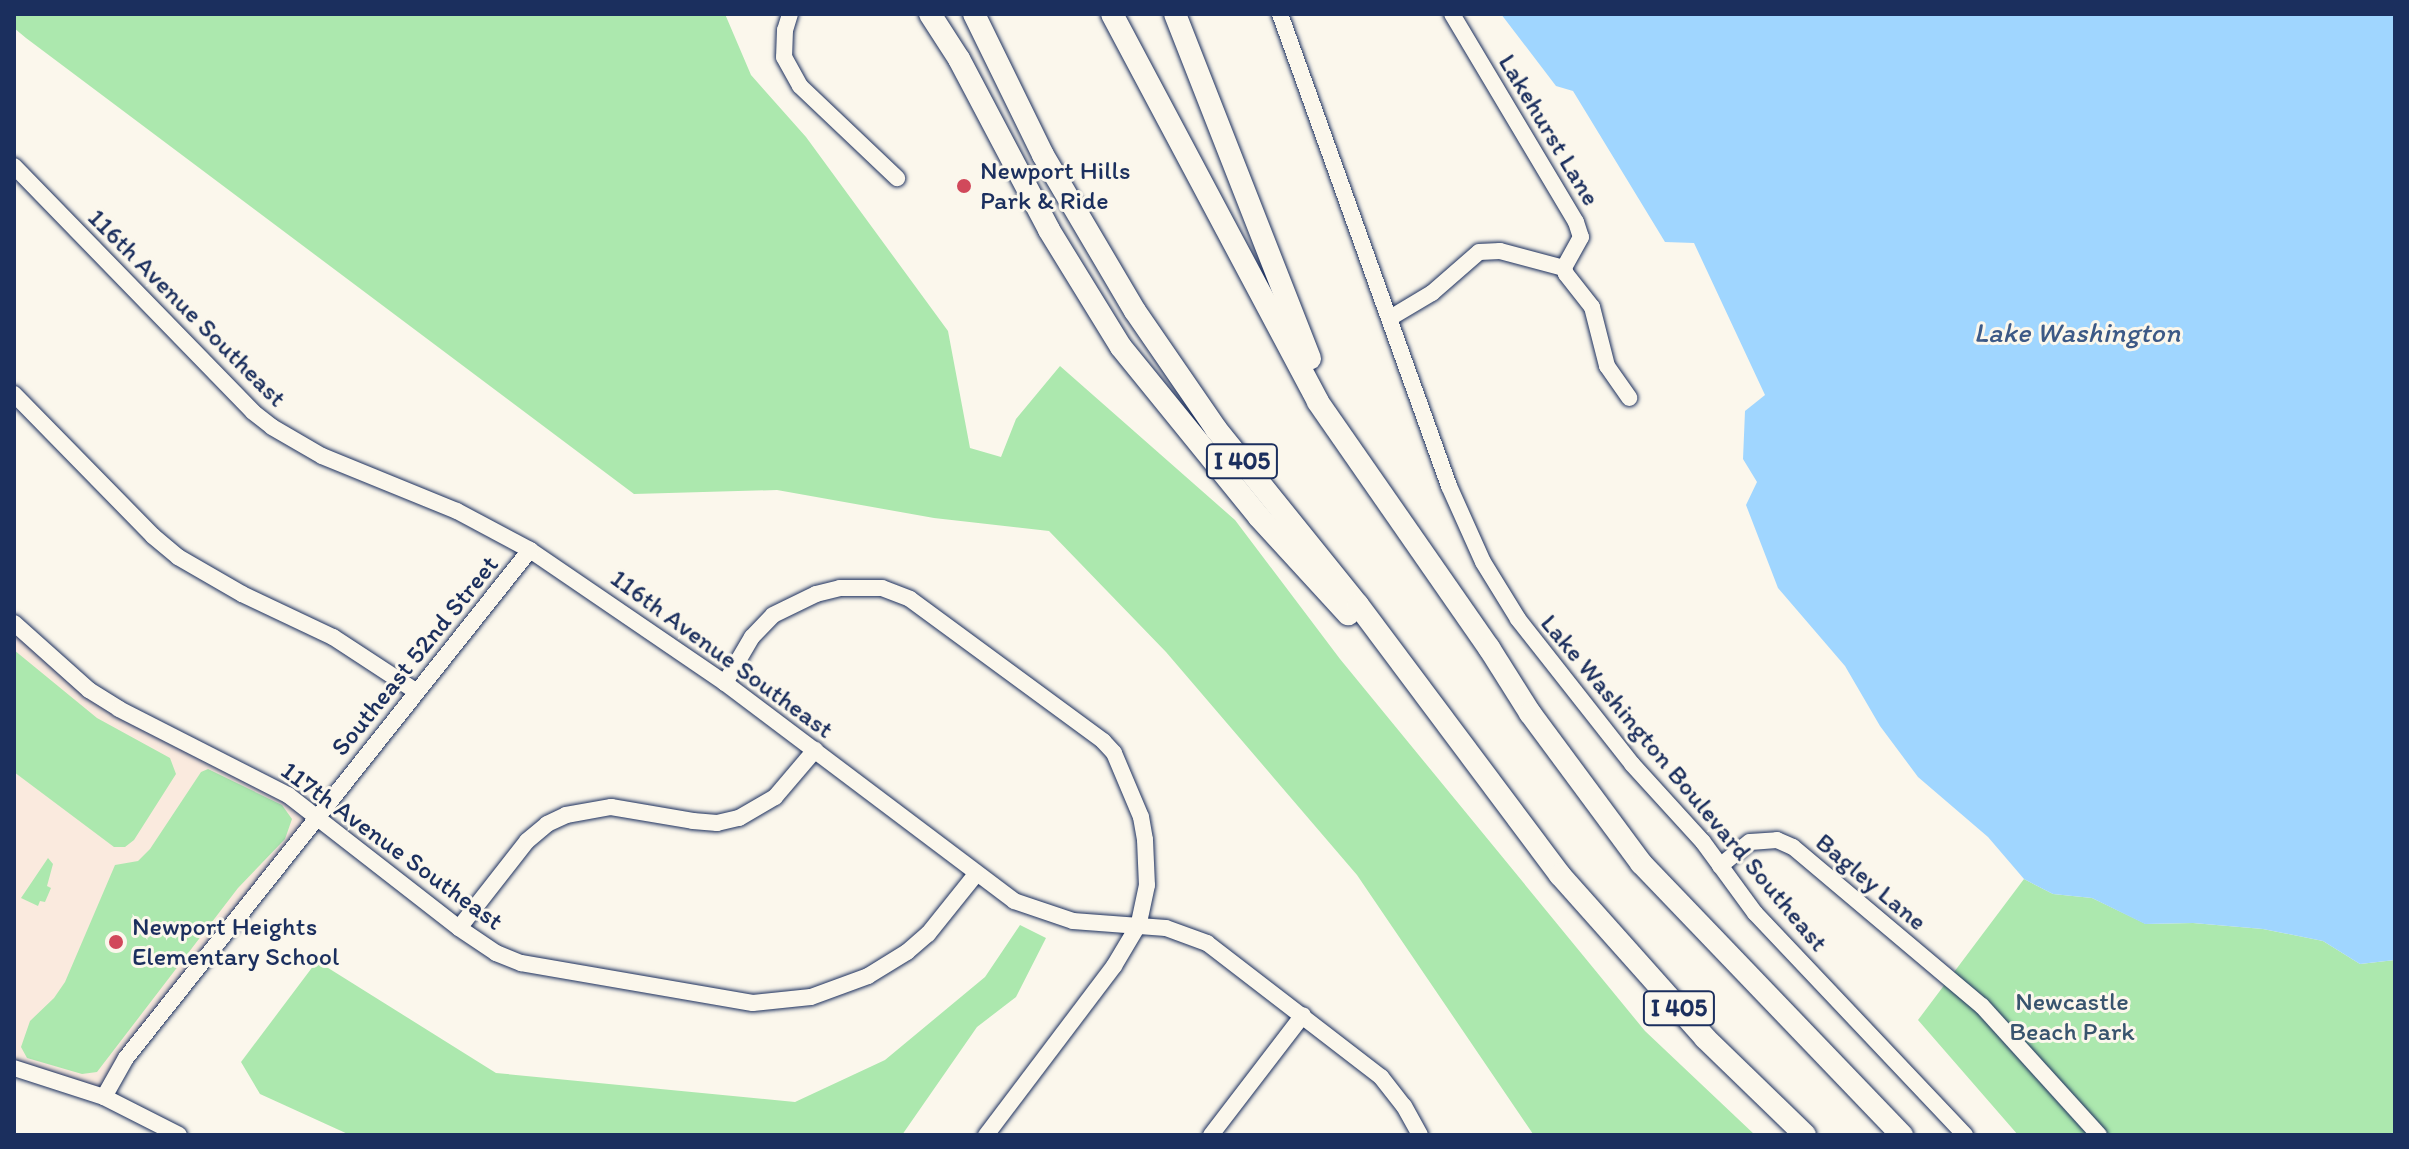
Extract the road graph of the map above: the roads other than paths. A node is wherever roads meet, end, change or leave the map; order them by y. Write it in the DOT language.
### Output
graph roads {
  1 [pos="790,14"];
  2 [pos="930,14"];
  3 [pos="974,14"];
  4 [pos="1112,14"];
  5 [pos="1175,14"];
  6 [pos="1280,14"];
  7 [pos="1452,14"];
  8 [pos="14,166"];
  9 [pos="897,178"];
  10 [pos="1564,268"];
  11 [pos="1390,318"];
  12 [pos="14,394"];
  13 [pos="1629,398"];
  14 [pos="1318,402"];
  15 [pos="530,550"];
  16 [pos="14,623"];
  17 [pos="725,683"];
  18 [pos="417,692"];
  19 [pos="815,750"];
  20 [pos="318,816"];
  21 [pos="1720,866"];
  22 [pos="976,874"];
  23 [pos="1560,875"];
  24 [pos="1139,924"];
  25 [pos="459,928"];
  26 [pos="1303,1015"];
  27 [pos="14,1068"];
  28 [pos="104,1097"];
  29 [pos="179,1135"];
  30 [pos="986,1135"];
  31 [pos="1211,1135"];
  32 [pos="1420,1135"];
  33 [pos="1805,1135"];
  34 [pos="1902,1135"];
  35 [pos="1965,1135"];
  36 [pos="2099,1135"];
  1 -- 9 [label="street"];
  2 -- 23 [label="highway"];
  3 -- 23 [label="highway, I 405"];
  4 -- 14 [label="highway, I 405"];
  5 -- 14 [label="highway"];
  6 -- 11 [label="street, Lake Washington Boulevard Southeast"];
  7 -- 10 [label="street, Lakehurst Lane"];
  8 -- 15 [label="street, 116th Avenue Southeast"];
  10 -- 11 [label="street"];
  10 -- 13 [label="street"];
  11 -- 21 [label="street, Lake Washington Boulevard Southeast"];
  12 -- 18 [label="street"];
  14 -- 34 [label="highway, I 405"];
  15 -- 17 [label="street, 116th Avenue Southeast"];
  15 -- 18 [label="street, Southeast 52nd Street"];
  16 -- 20 [label="street, 117th Avenue Southeast"];
  17 -- 19 [label="street, 116th Avenue Southeast"];
  17 -- 24 [label="street"];
  18 -- 20 [label="street, Southeast 52nd Street"];
  19 -- 22 [label="street, 116th Avenue Southeast"];
  19 -- 25 [label="street"];
  20 -- 25 [label="street, 117th Avenue Southeast"];
  20 -- 28 [label="street, Southeast 52nd Street"];
  21 -- 35 [label="street, Lake Washington Boulevard Southeast"];
  21 -- 36 [label="street, Bagley Lane"];
  22 -- 24 [label="street, 116th Avenue Southeast"];
  22 -- 25 [label="street, 117th Avenue Southeast"];
  23 -- 33 [label="highway, I 405"];
  24 -- 26 [label="street, 116th Avenue Southeast"];
  24 -- 30 [label="street"];
  26 -- 31 [label="street"];
  26 -- 32 [label="street, 116th Avenue Southeast"];
  27 -- 28 [label="street"];
  28 -- 29 [label="street"];
}
